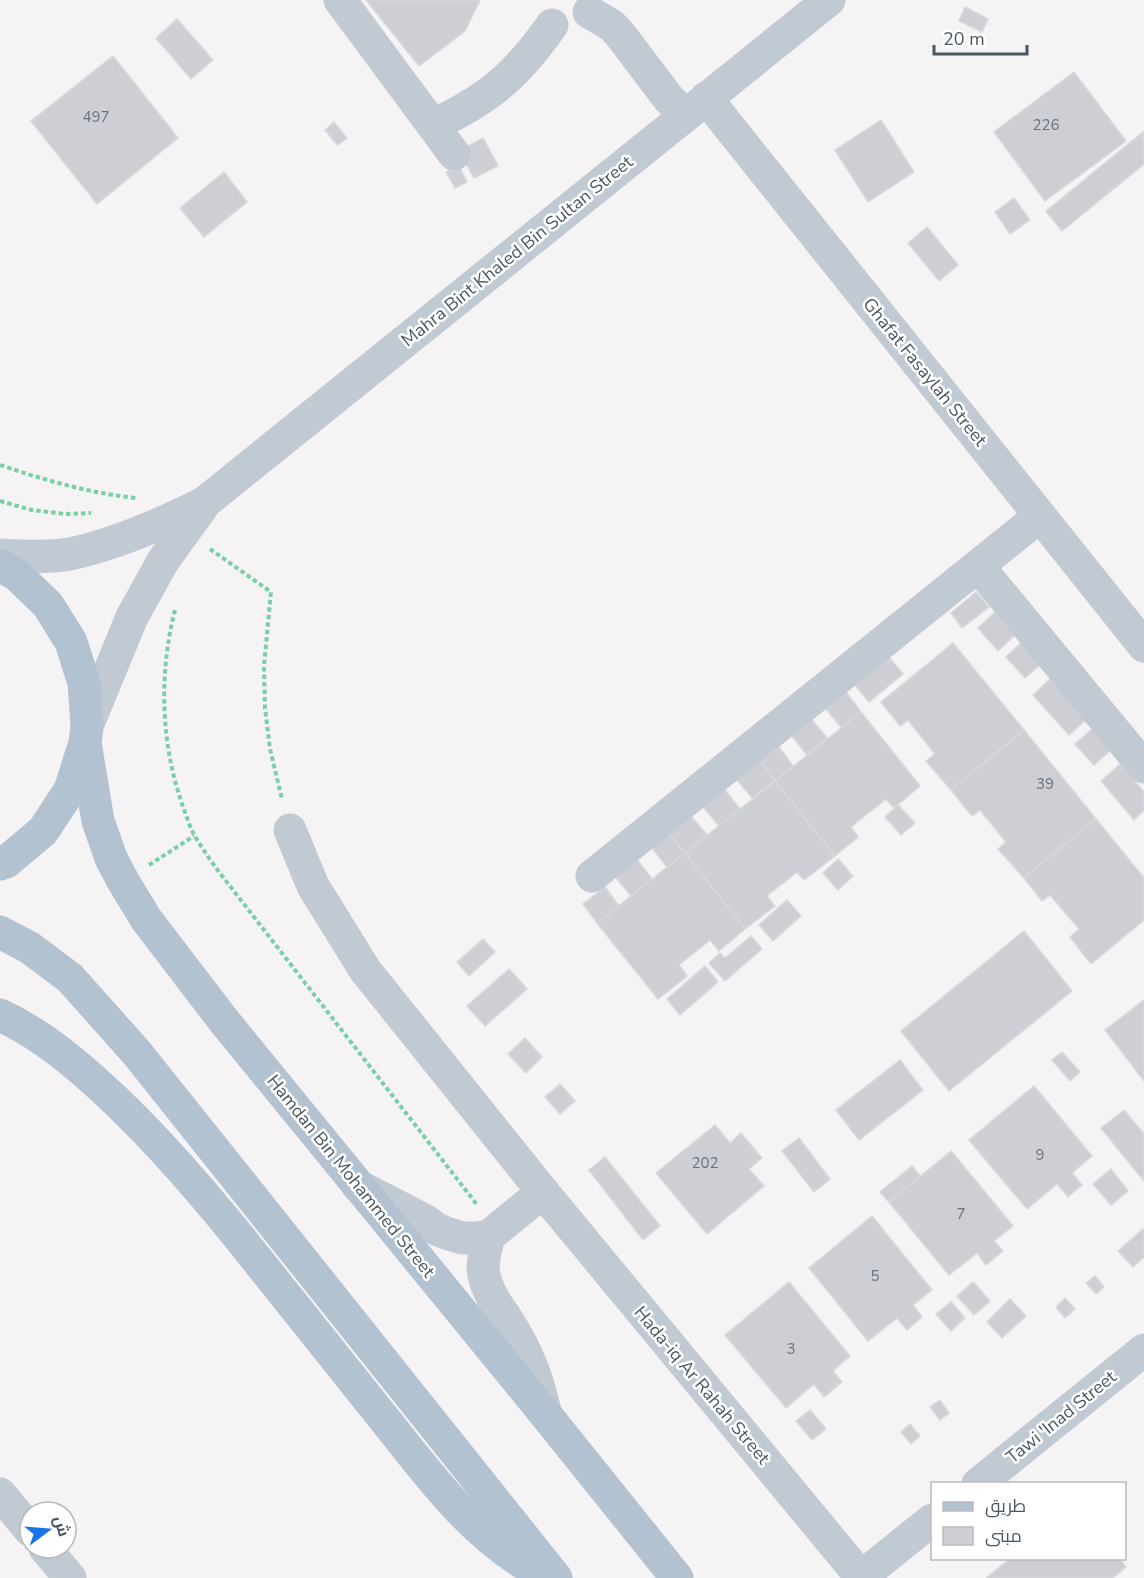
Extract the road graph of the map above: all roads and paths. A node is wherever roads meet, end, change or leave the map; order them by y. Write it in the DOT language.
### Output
graph roads {
  1 [pos="340,0"];
  2 [pos="829,0"];
  3 [pos="590,6"];
  4 [pos="547,13"];
  5 [pos="696,107"];
  6 [pos="434,125"];
  7 [pos="454,154"];
  8 [pos="0,465"];
  9 [pos="140,498"];
  10 [pos="204,503"];
  11 [pos="1040,516"];
  12 [pos="205,545"];
  13 [pos="0,555"];
  14 [pos="0,565"];
  15 [pos="978,566"];
  16 [pos="1144,646"];
  17 [pos="86,735"];
  18 [pos="1144,767"];
  19 [pos="290,830"];
  20 [pos="194,836"];
  21 [pos="0,864"];
  22 [pos="592,876"];
  23 [pos="123,881"];
  24 [pos="0,932"];
  25 [pos="0,1015"];
  26 [pos="358,1186"];
  27 [pos="543,1192"];
  28 [pos="489,1236"];
  29 [pos="1144,1350"];
  30 [pos="546,1415"];
  31 [pos="980,1482"];
  32 [pos="0,1494"];
  33 [pos="18,1516"];
  34 [pos="931,1522"];
  35 [pos="55,1560"];
  36 [pos="862,1577"];
  37 [pos="70,1578"];
  38 [pos="551,1578"];
  39 [pos="556,1578"];
  40 [pos="676,1578"];
  1 -- 6 [label="street"];
  2 -- 5 [label="street, Mahra Bint Khaled Bin Sultan Street"];
  3 -- 4 [label="street"];
  3 -- 5 [label="street, Ghafat Fasaylah Street"];
  4 -- 6 [label="street"];
  5 -- 10 [label="street, Mahra Bint Khaled Bin Sultan Street"];
  5 -- 11 [label="street, Ghafat Fasaylah Street"];
  6 -- 7 [label="street"];
  8 -- 9 [label="path"];
  10 -- 13 [label="street, Mahra Bint Khaled Bin Sultan Street"];
  10 -- 17 [label="street, Mahra Bint Khaled Bin Sultan Street"];
  11 -- 15 [label="street"];
  11 -- 16 [label="street, Ghafat Fasaylah Street"];
  12 -- 19 [label="path"];
  14 -- 17 [label="main road, Hamdan Bin Mohammed Street"];
  15 -- 18 [label="street"];
  15 -- 22 [label="street"];
  17 -- 21 [label="main road"];
  17 -- 23 [label="main road, Hamdan Bin Mohammed Street"];
  19 -- 27 [label="street, Hada-iq Ar Rahah Street"];
  20 -- 23 [label="path"];
  23 -- 26 [label="main road, Hamdan Bin Mohammed Street"];
  24 -- 39 [label="main road"];
  25 -- 38 [label="main road"];
  26 -- 28 [label="street"];
  26 -- 30 [label="main road, Hamdan Bin Mohammed Street"];
  27 -- 28 [label="street"];
  27 -- 36 [label="street, Hada-iq Ar Rahah Street"];
  28 -- 30 [label="street"];
  29 -- 31 [label="street, Tawi 'Inad Street"];
  30 -- 40 [label="main road, Hamdan Bin Mohammed Street"];
  32 -- 33 [label="street"];
  34 -- 36 [label="street"];
  35 -- 37 [label="street"];
}
